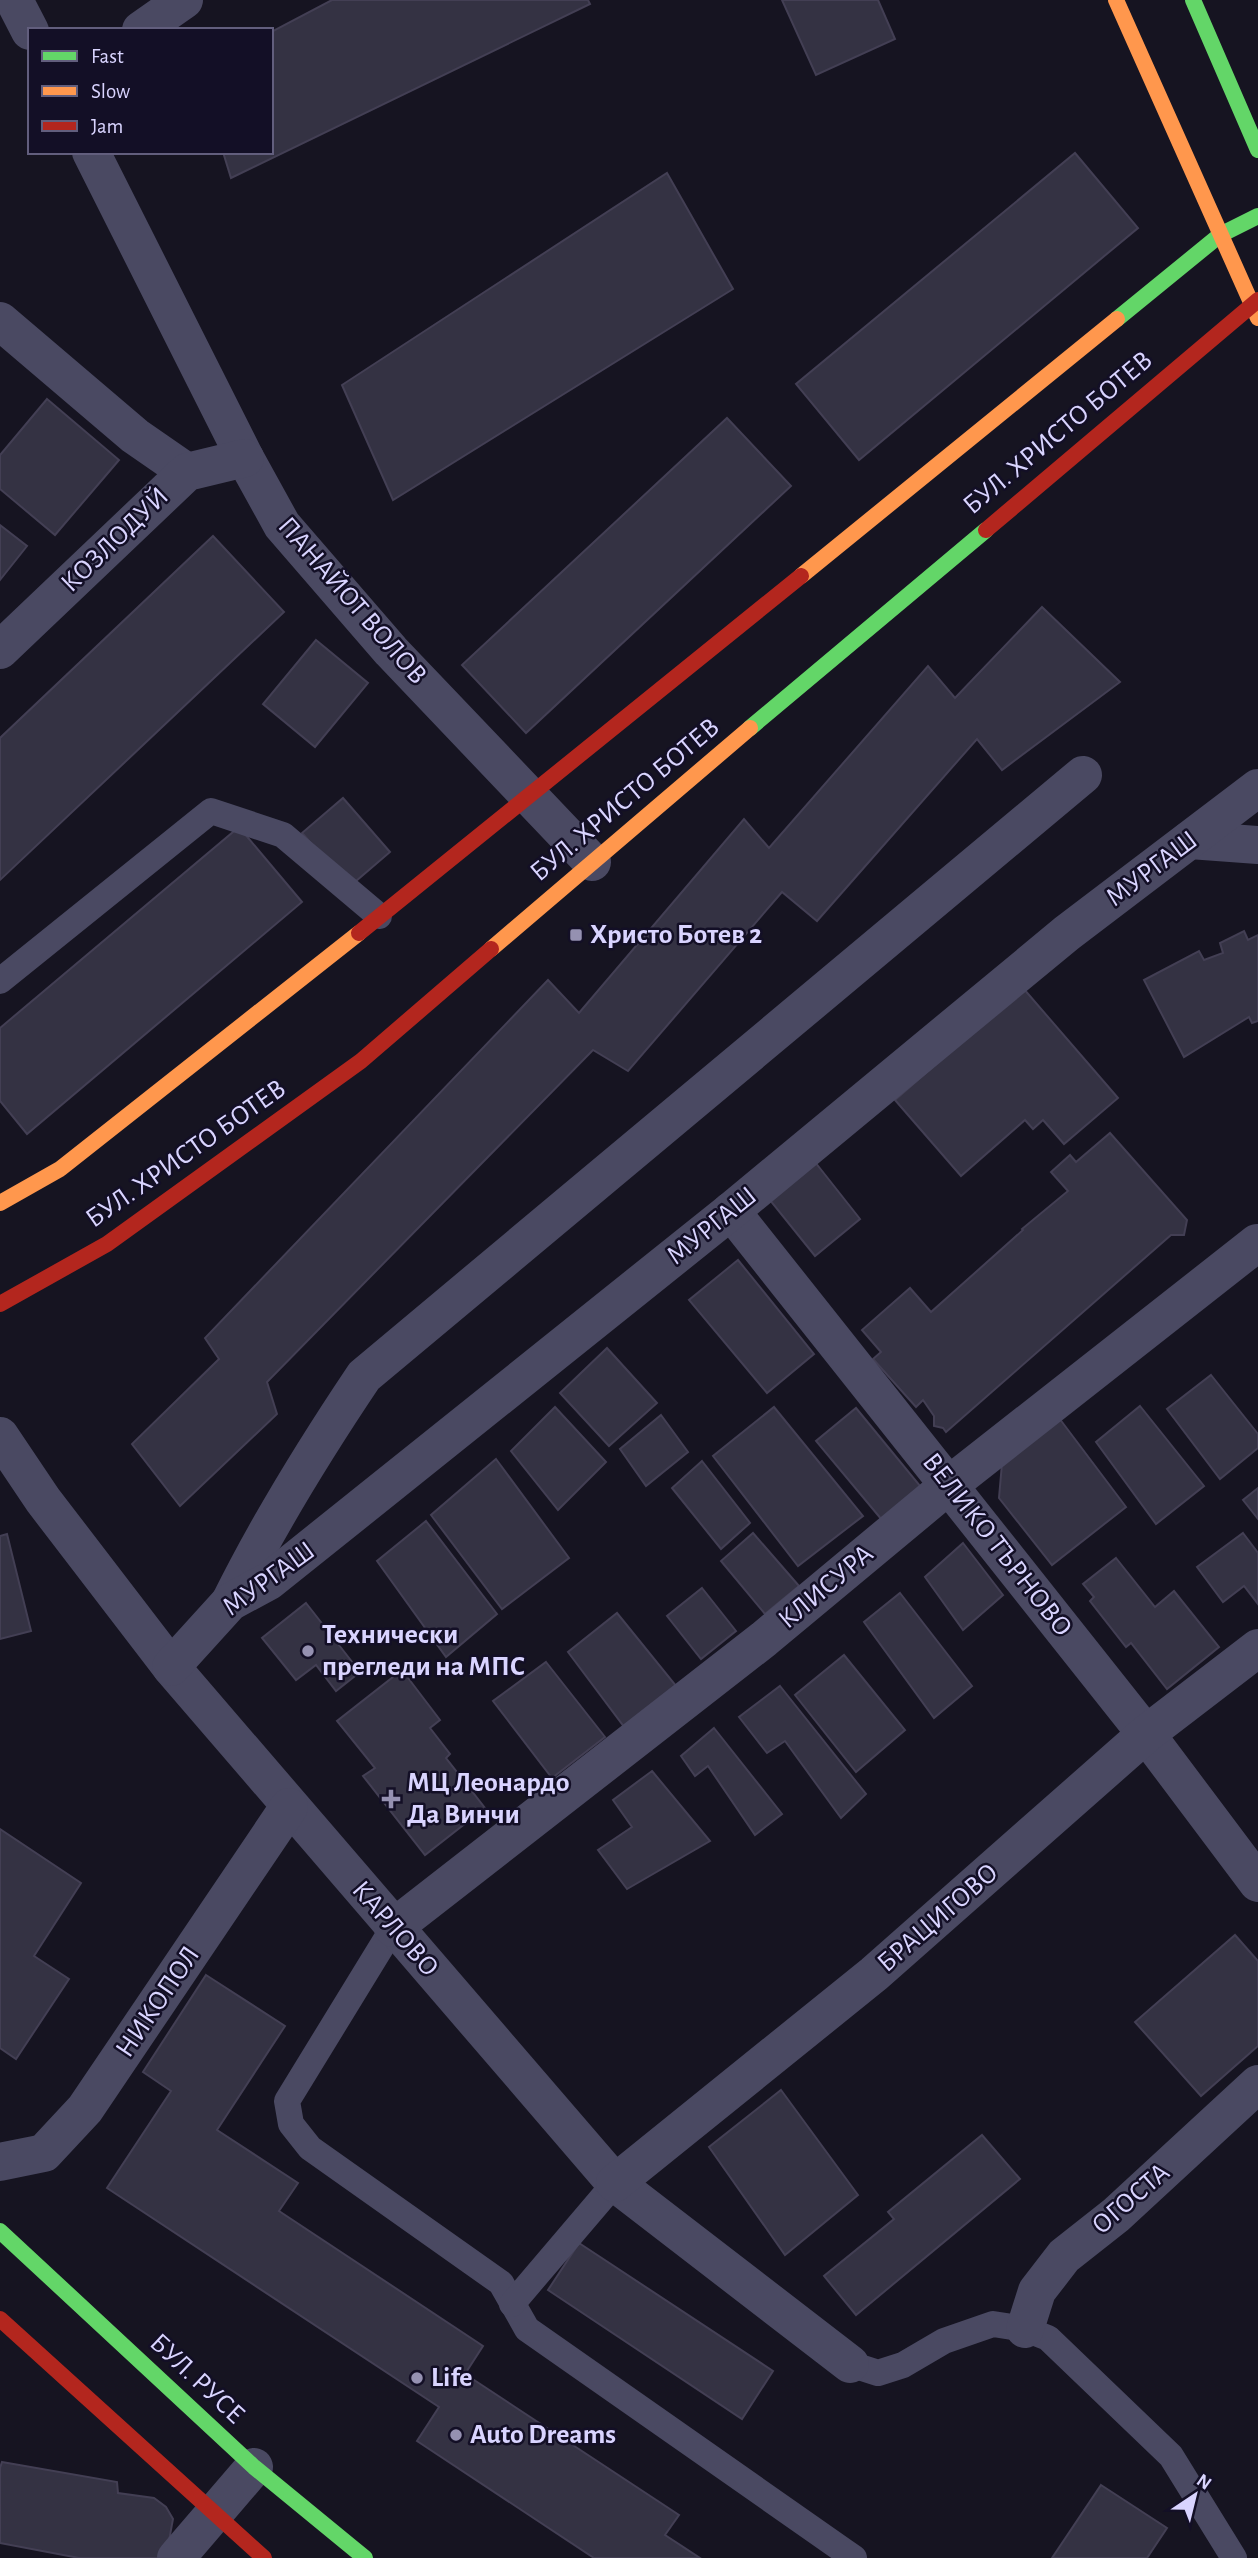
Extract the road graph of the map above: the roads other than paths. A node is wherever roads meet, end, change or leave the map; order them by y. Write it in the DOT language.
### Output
graph roads {
  1 [pos="14,0"];
  2 [pos="184,0"];
  3 [pos="1116,0"];
  4 [pos="1193,0"];
  5 [pos="28,28"];
  6 [pos="144,28"];
  7 [pos="1258,150"];
  8 [pos="92,154"];
  9 [pos="1258,216"];
  10 [pos="1220,235"];
  11 [pos="1256,307"];
  12 [pos="0,321"];
  13 [pos="245,458"];
  14 [pos="187,472"];
  15 [pos="0,650"];
  16 [pos="1083,775"];
  17 [pos="1258,788"];
  18 [pos="531,796"];
  19 [pos="1190,840"];
  20 [pos="1258,845"];
  21 [pos="592,862"];
  22 [pos="379,916"];
  23 [pos="0,981"];
  24 [pos="0,1203"];
  25 [pos="731,1211"];
  26 [pos="1257,1243"];
  27 [pos="0,1304"];
  28 [pos="0,1436"];
  29 [pos="949,1485"];
  30 [pos="230,1602"];
  31 [pos="1258,1648"];
  32 [pos="171,1667"];
  33 [pos="1146,1734"];
  34 [pos="289,1807"];
  35 [pos="1258,1883"];
  36 [pos="393,1928"];
  37 [pos="1258,2084"];
  38 [pos="0,2162"];
  39 [pos="615,2183"];
  40 [pos="0,2231"];
  41 [pos="512,2304"];
  42 [pos="0,2319"];
  43 [pos="1025,2329"];
  44 [pos="850,2364"];
  45 [pos="254,2467"];
  46 [pos="215,2513"];
  47 [pos="176,2558"];
  48 [pos="264,2558"];
  49 [pos="365,2558"];
  50 [pos="854,2558"];
  51 [pos="1234,2558"];
  1 -- 5 [label="street"];
  2 -- 6 [label="street"];
  3 -- 10 [label="main road"];
  4 -- 7 [label="main road"];
  8 -- 13 [label="street, ПАНАЙОТ ВОЛОВ"];
  9 -- 10 [label="main road, БУЛ. ХРИСТО БОТЕВ"];
  10 -- 11 [label="main road"];
  10 -- 18 [label="main road, БУЛ. ХРИСТО БОТЕВ"];
  11 -- 21 [label="main road, БУЛ. ХРИСТО БОТЕВ"];
  12 -- 14 [label="street"];
  13 -- 14 [label="street, КОЗЛОДУЙ"];
  13 -- 18 [label="street, ПАНАЙОТ ВОЛОВ"];
  14 -- 15 [label="street, КОЗЛОДУЙ"];
  16 -- 30 [label="street"];
  17 -- 19 [label="street, МУРГАШ"];
  18 -- 21 [label="street, ПАНАЙОТ ВОЛОВ"];
  18 -- 22 [label="main road, БУЛ. ХРИСТО БОТЕВ"];
  19 -- 20 [label="street"];
  19 -- 25 [label="street, МУРГАШ"];
  21 -- 27 [label="main road, БУЛ. ХРИСТО БОТЕВ"];
  22 -- 23 [label="lane"];
  22 -- 24 [label="main road, БУЛ. ХРИСТО БОТЕВ"];
  25 -- 29 [label="street, ВЕЛИКО ТЪРНОВО"];
  25 -- 30 [label="street, МУРГАШ"];
  26 -- 29 [label="street, КЛИСУРА"];
  28 -- 32 [label="street, КАРЛОВО"];
  29 -- 33 [label="street, ВЕЛИКО ТЪРНОВО"];
  29 -- 36 [label="street, КЛИСУРА"];
  30 -- 32 [label="street, МУРГАШ"];
  31 -- 33 [label="street, БРАЦИГОВО"];
  32 -- 34 [label="street, КАРЛОВО"];
  33 -- 35 [label="street, ВЕЛИКО ТЪРНОВО"];
  33 -- 39 [label="street, БРАЦИГОВО"];
  34 -- 36 [label="street, КАРЛОВО"];
  34 -- 38 [label="street, НИКОПОЛ"];
  36 -- 39 [label="street, КАРЛОВО"];
  36 -- 41 [label="lane"];
  37 -- 43 [label="street, ОГОСТА"];
  39 -- 41 [label="lane"];
  39 -- 44 [label="street, КАРЛОВО"];
  40 -- 45 [label="main road, БУЛ. РУСЕ"];
  41 -- 50 [label="lane"];
  42 -- 46 [label="main road"];
  43 -- 44 [label="lane"];
  43 -- 51 [label="lane"];
  45 -- 46 [label="street"];
  45 -- 49 [label="main road, БУЛ. РУСЕ"];
  46 -- 47 [label="street"];
  46 -- 48 [label="main road"];
}
